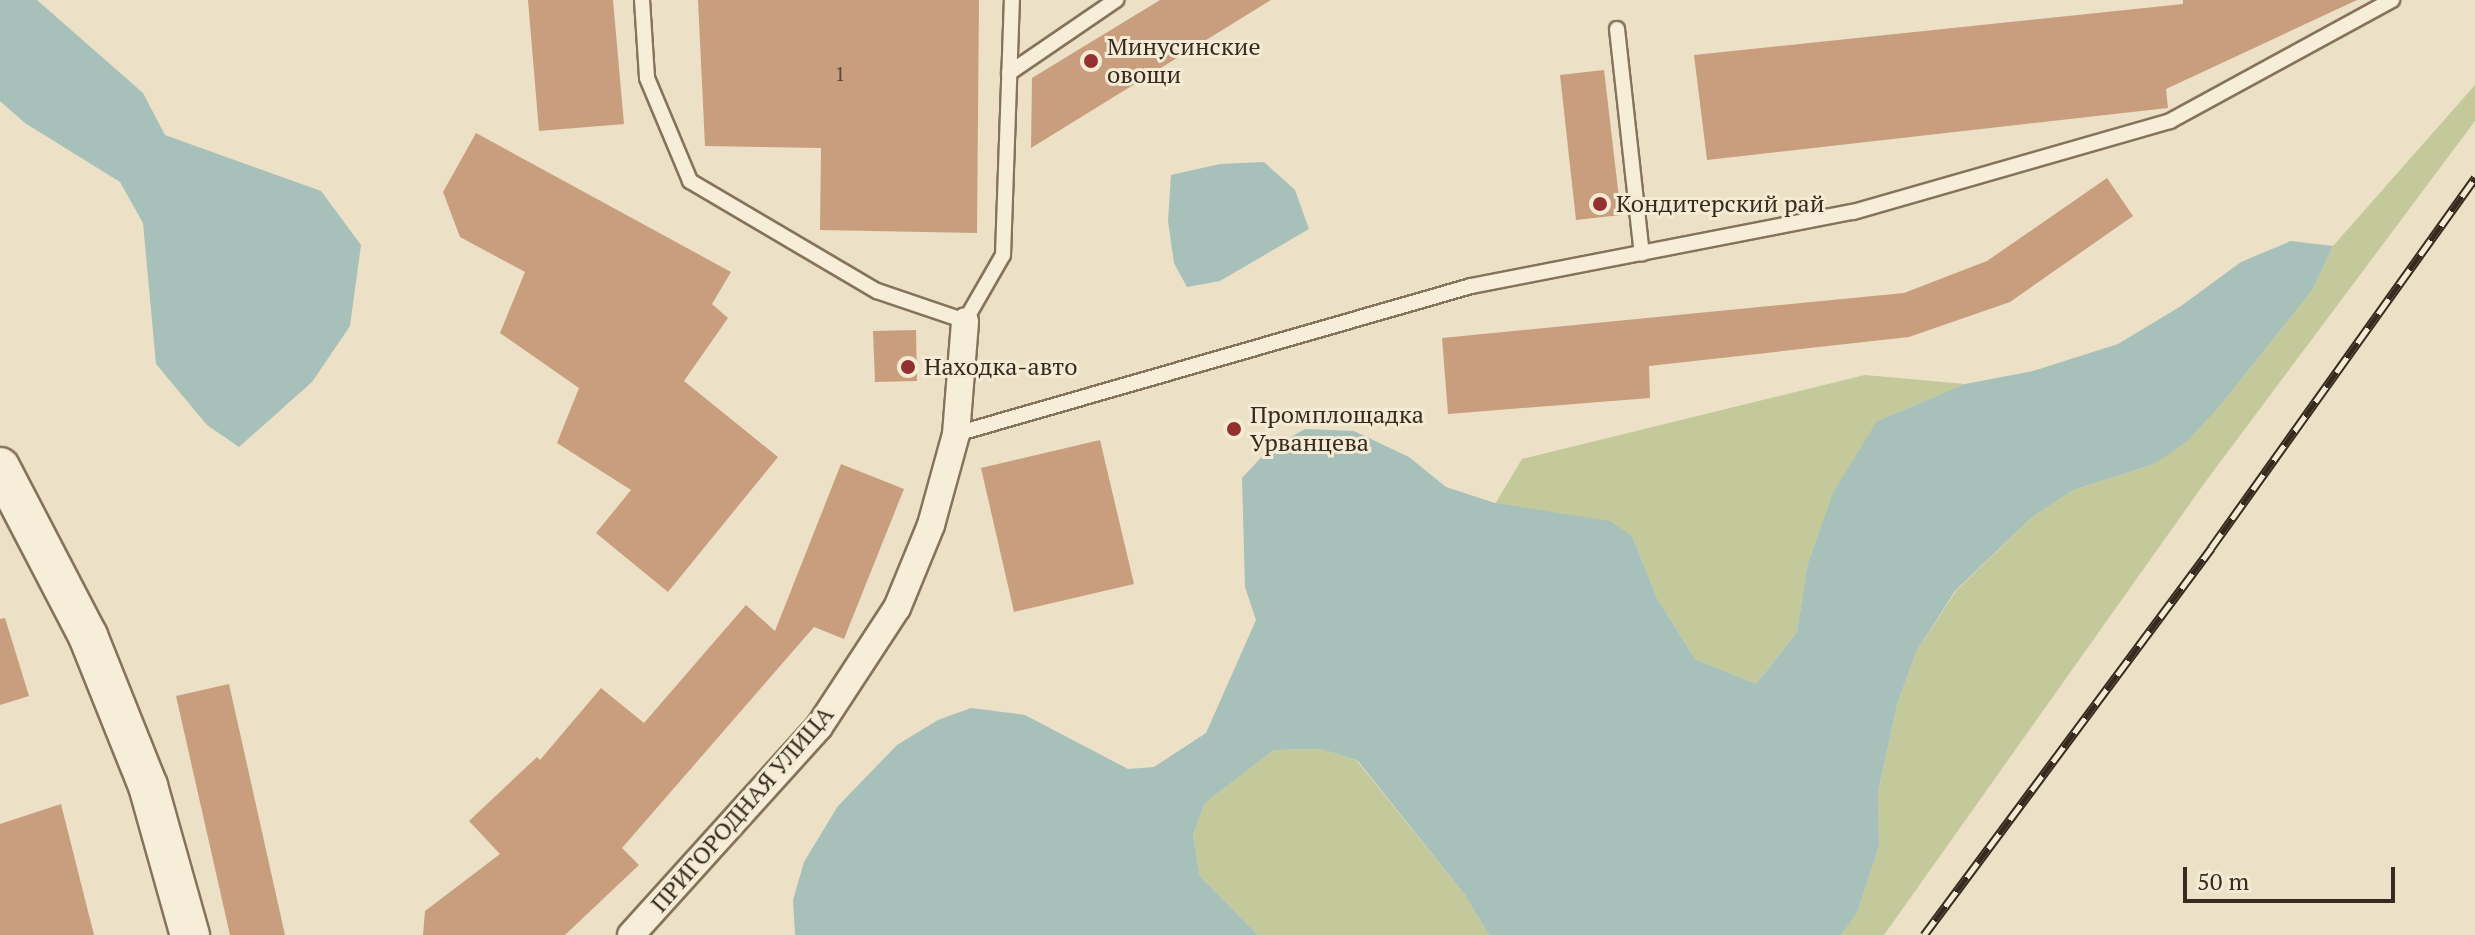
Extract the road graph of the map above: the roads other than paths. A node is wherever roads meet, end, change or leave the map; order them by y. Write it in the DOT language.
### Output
graph roads {
  1 [pos="642,0"];
  2 [pos="1012,0"];
  3 [pos="1116,0"];
  4 [pos="2392,0"];
  5 [pos="1617,29"];
  6 [pos="1009,73"];
  7 [pos="1642,254"];
  8 [pos="965,321"];
  9 [pos="956,434"];
  10 [pos="0,467"];
  11 [pos="190,935"];
  12 [pos="631,935"];
  1 -- 8 [label="lane"];
  2 -- 6 [label="lane"];
  3 -- 6 [label="lane"];
  4 -- 7 [label="lane"];
  5 -- 7 [label="lane"];
  6 -- 8 [label="lane"];
  7 -- 9 [label="lane"];
  8 -- 9 [label="street, ПРИГОРОДНАЯ УЛИЦА"];
  9 -- 12 [label="street, ПРИГОРОДНАЯ УЛИЦА"];
  10 -- 11 [label="street"];
}
